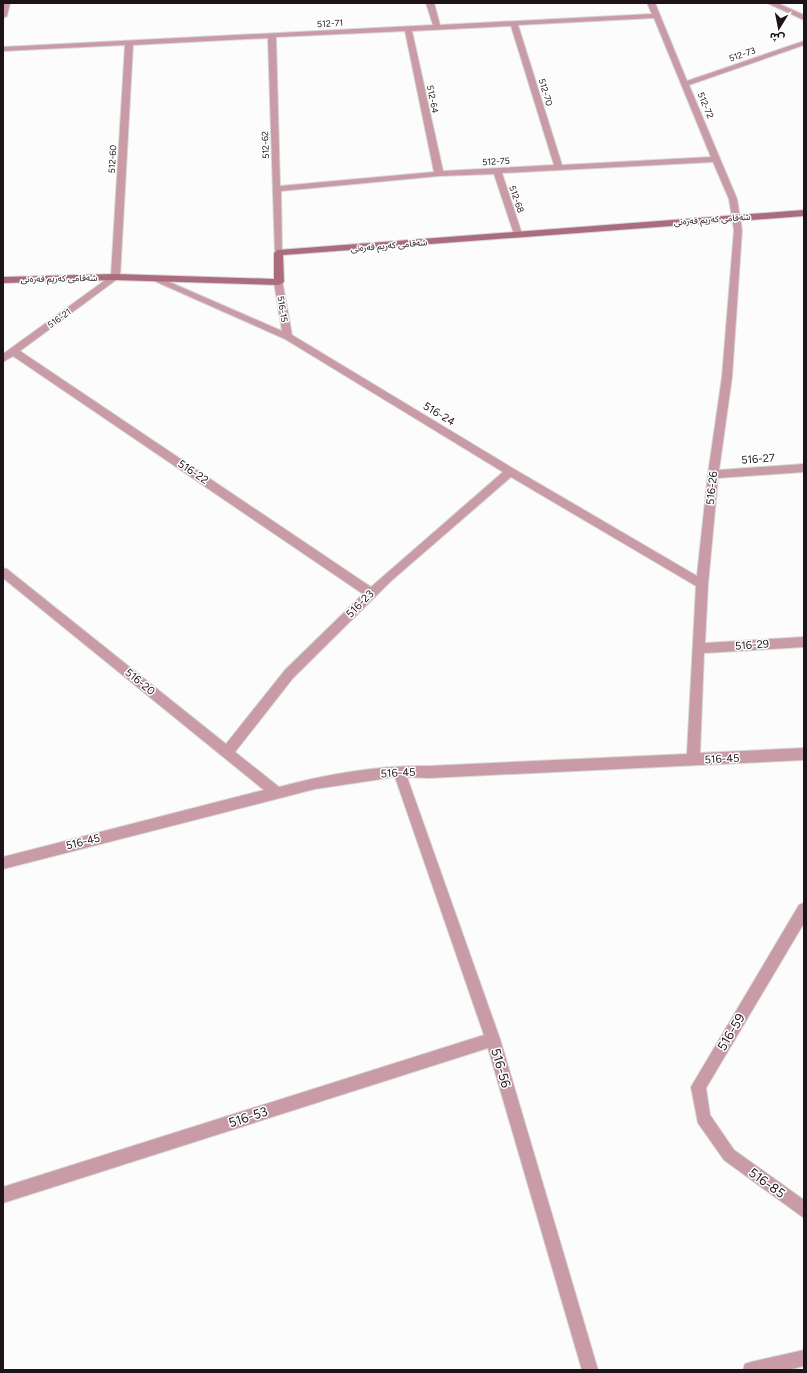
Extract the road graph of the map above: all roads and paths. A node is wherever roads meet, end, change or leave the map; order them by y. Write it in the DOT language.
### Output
graph roads {
  1 [pos="6,3"];
  2 [pos="430,3"];
  3 [pos="651,3"];
  4 [pos="771,3"];
  5 [pos="3,16"];
  6 [pos="657,16"];
  7 [pos="804,18"];
  8 [pos="514,23"];
  9 [pos="437,27"];
  10 [pos="408,28"];
  11 [pos="272,35"];
  12 [pos="129,43"];
  13 [pos="804,43"];
  14 [pos="3,49"];
  15 [pos="686,84"];
  16 [pos="717,159"];
  17 [pos="559,168"];
  18 [pos="497,171"];
  19 [pos="439,174"];
  20 [pos="276,189"];
  21 [pos="804,213"];
  22 [pos="736,217"];
  23 [pos="518,234"];
  24 [pos="278,254"];
  25 [pos="115,277"];
  26 [pos="155,279"];
  27 [pos="3,280"];
  28 [pos="279,282"];
  29 [pos="288,337"];
  30 [pos="14,352"];
  31 [pos="3,359"];
  32 [pos="804,468"];
  33 [pos="510,472"];
  34 [pos="713,474"];
  35 [pos="3,572"];
  36 [pos="702,584"];
  37 [pos="371,593"];
  38 [pos="804,642"];
  39 [pos="700,648"];
  40 [pos="227,752"];
  41 [pos="804,754"];
  42 [pos="694,760"];
  43 [pos="399,771"];
  44 [pos="277,793"];
  45 [pos="3,863"];
  46 [pos="804,910"];
  47 [pos="493,1039"];
  48 [pos="729,1156"];
  49 [pos="3,1194"];
  50 [pos="804,1210"];
  51 [pos="804,1358"];
  52 [pos="590,1370"];
  53 [pos="751,1370"];
  1 -- 5 [label="street"];
  2 -- 9 [label="street"];
  3 -- 6 [label="street, 512-72"];
  4 -- 7 [label="street"];
  6 -- 8 [label="street, 512-71"];
  6 -- 15 [label="street, 512-72"];
  8 -- 9 [label="street, 512-71"];
  8 -- 17 [label="street, 512-70"];
  9 -- 10 [label="street, 512-71"];
  10 -- 11 [label="street, 512-71"];
  10 -- 19 [label="street, 512-64"];
  11 -- 12 [label="street, 512-71"];
  11 -- 20 [label="street, 512-62"];
  12 -- 14 [label="street, 512-71"];
  12 -- 25 [label="street, 512-60"];
  13 -- 15 [label="street, 512-73"];
  15 -- 16 [label="street, 512-72"];
  16 -- 17 [label="street, 512-75"];
  16 -- 22 [label="street, 512-72"];
  17 -- 18 [label="street, 512-75"];
  18 -- 19 [label="street, 512-75"];
  18 -- 23 [label="street, 512-68"];
  19 -- 20 [label="street, 512-75"];
  20 -- 24 [label="street, 512-62"];
  21 -- 22 [label="street, شەقامی کەریم قەرەنی"];
  22 -- 23 [label="street, شەقامی کەریم قەرەنی"];
  22 -- 34 [label="street, 516-26"];
  23 -- 24 [label="street, شەقامی کەریم قەرەنی"];
  24 -- 28 [label="street"];
  25 -- 26 [label="street, شەقامی کەریم قەرەنی"];
  25 -- 27 [label="street, شەقامی کەریم قەرەنی"];
  25 -- 30 [label="street, 516-21"];
  26 -- 28 [label="street, شەقامی کەریم قەرەنی"];
  26 -- 29 [label="street, 516-24"];
  28 -- 29 [label="street, 516-15"];
  29 -- 33 [label="street, 516-24"];
  30 -- 31 [label="street, 516-21"];
  30 -- 37 [label="street, 516-22"];
  32 -- 34 [label="street, 516-27"];
  33 -- 36 [label="street, 516-24"];
  33 -- 37 [label="street, 516-23"];
  34 -- 36 [label="street, 516-26"];
  35 -- 40 [label="street, 516-20"];
  36 -- 39 [label="street, 516-26"];
  37 -- 40 [label="street, 516-23"];
  38 -- 39 [label="street, 516-29"];
  39 -- 42 [label="street, 516-26"];
  40 -- 44 [label="street, 516-20"];
  41 -- 42 [label="street, 516-45"];
  42 -- 43 [label="street, 516-45"];
  43 -- 44 [label="street, 516-45"];
  43 -- 47 [label="street, 516-56"];
  44 -- 45 [label="street, 516-45"];
  46 -- 48 [label="street, 516-59"];
  47 -- 49 [label="street, 516-53"];
  47 -- 52 [label="street, 516-56"];
  48 -- 50 [label="street, 516-85"];
  51 -- 53 [label="street"];
}
